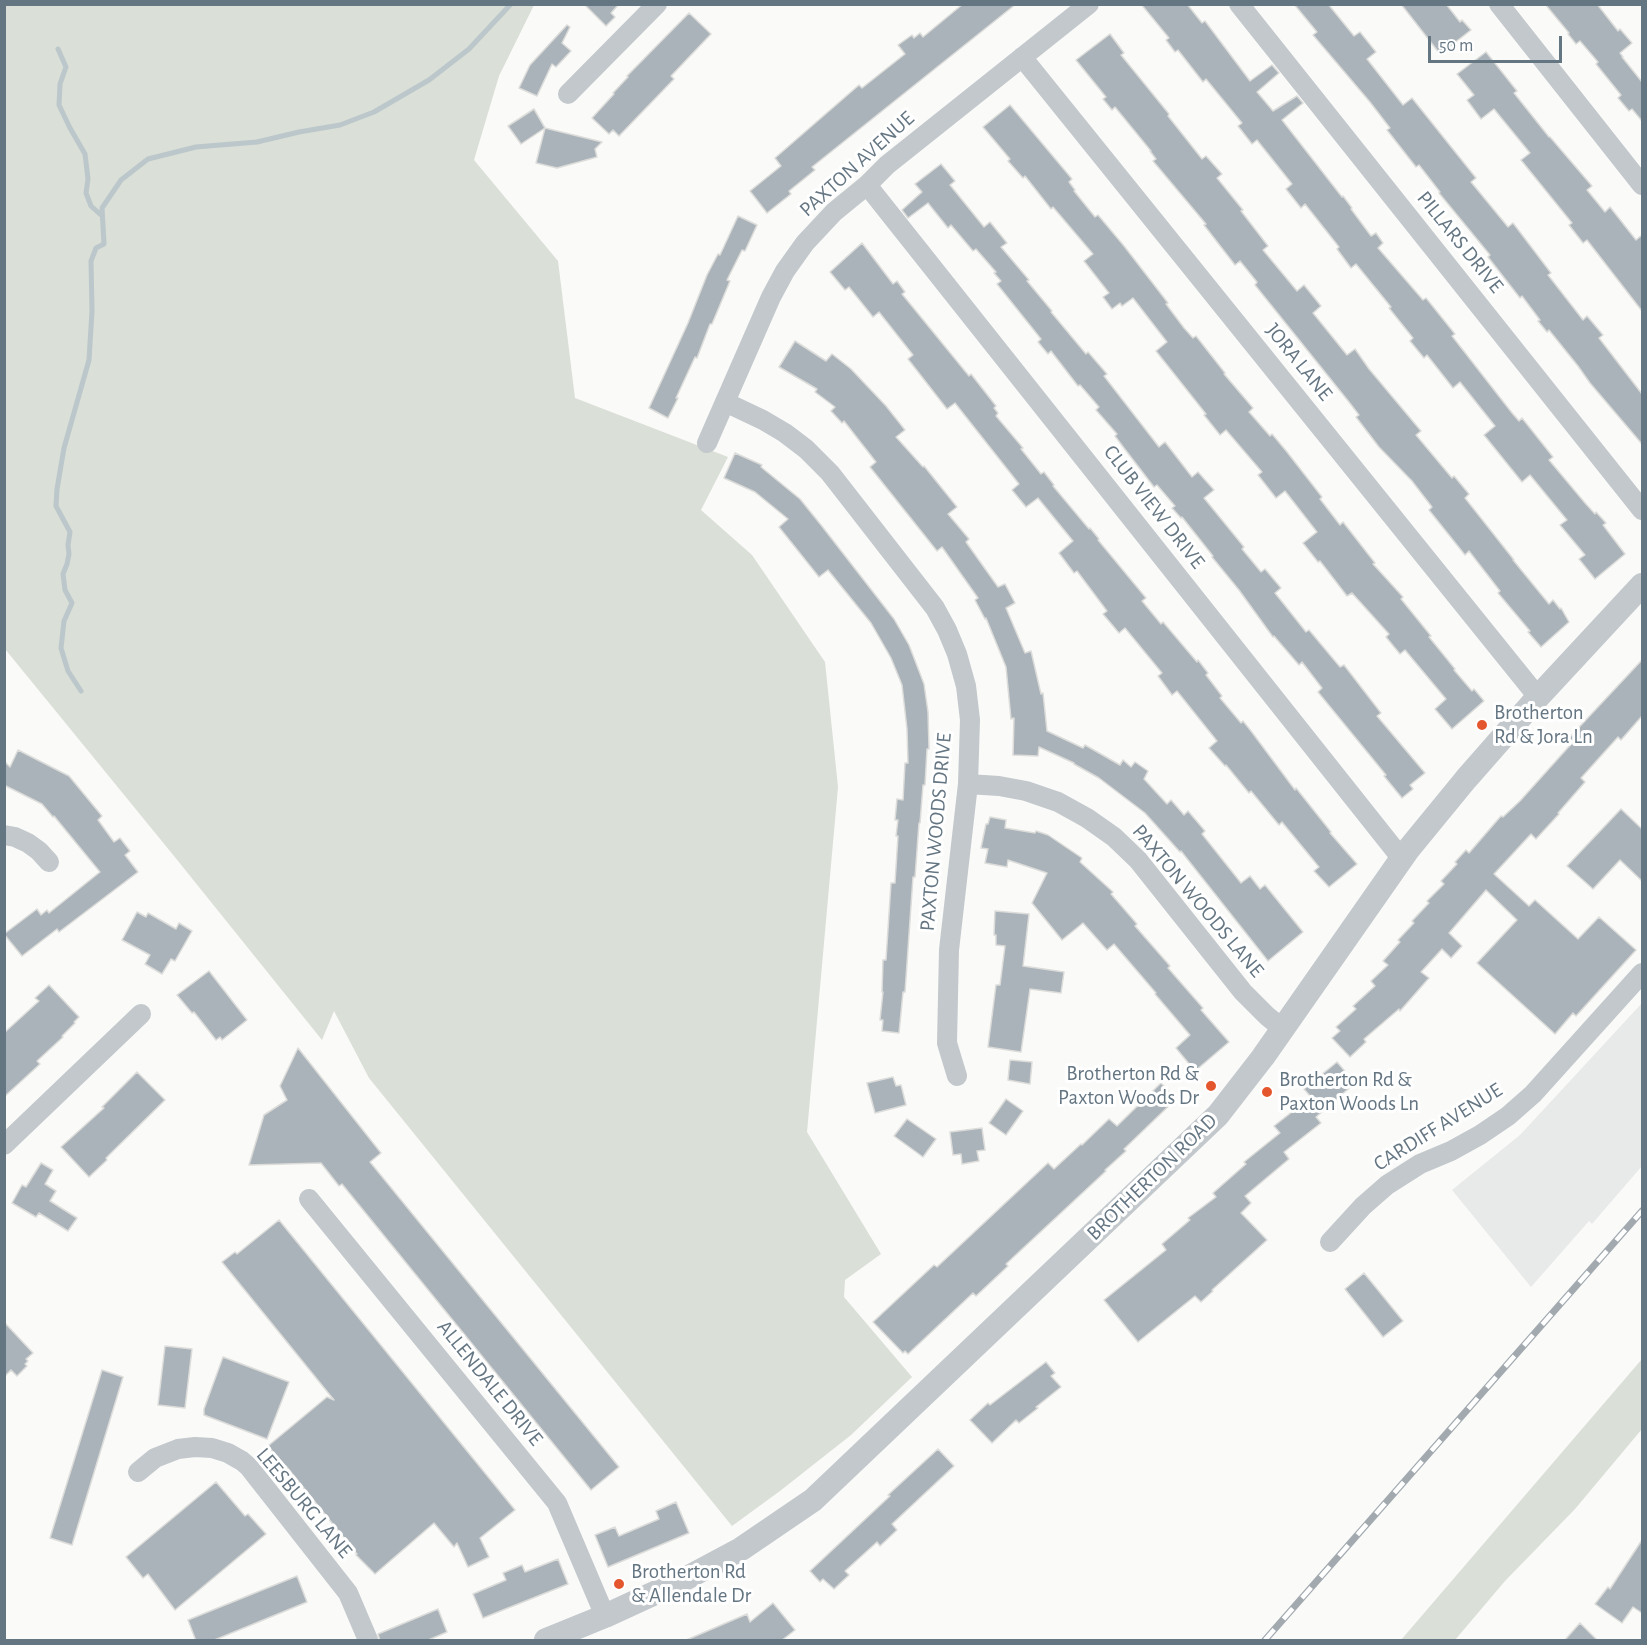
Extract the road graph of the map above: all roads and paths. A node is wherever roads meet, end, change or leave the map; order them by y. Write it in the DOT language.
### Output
graph roads {
  1 [pos="657,4"];
  2 [pos="1089,4"];
  3 [pos="1239,4"];
  4 [pos="1498,4"];
  5 [pos="1023,57"];
  6 [pos="568,94"];
  7 [pos="867,185"];
  8 [pos="1642,185"];
  9 [pos="725,402"];
  10 [pos="707,443"];
  11 [pos="1642,510"];
  12 [pos="1642,585"];
  13 [pos="1538,697"];
  14 [pos="968,784"];
  15 [pos="4,835"];
  16 [pos="1402,859"];
  17 [pos="49,862"];
  18 [pos="1642,973"];
  19 [pos="141,1014"];
  20 [pos="1282,1029"];
  21 [pos="957,1076"];
  22 [pos="4,1145"];
  23 [pos="309,1199"];
  24 [pos="1330,1242"];
  25 [pos="138,1472"];
  26 [pos="605,1616"];
  27 [pos="368,1641"];
  28 [pos="546,1641"];
  1 -- 6 [label="street"];
  2 -- 5 [label="street, PAXTON AVENUE"];
  3 -- 11 [label="street, PILLARS DRIVE"];
  4 -- 8 [label="street"];
  5 -- 7 [label="street, PAXTON AVENUE"];
  5 -- 13 [label="street, JORA LANE"];
  7 -- 9 [label="street, PAXTON AVENUE"];
  7 -- 16 [label="street, CLUB VIEW DRIVE"];
  9 -- 10 [label="street, PAXTON AVENUE"];
  9 -- 14 [label="street, PAXTON WOODS DRIVE"];
  12 -- 13 [label="street, BROTHERTON ROAD"];
  13 -- 16 [label="street, BROTHERTON ROAD"];
  14 -- 20 [label="street, PAXTON WOODS LANE"];
  14 -- 21 [label="street, PAXTON WOODS DRIVE"];
  15 -- 17 [label="street"];
  16 -- 20 [label="street, BROTHERTON ROAD"];
  18 -- 24 [label="street, CARDIFF AVENUE"];
  19 -- 22 [label="street"];
  20 -- 26 [label="street, BROTHERTON ROAD"];
  23 -- 26 [label="street, ALLENDALE DRIVE"];
  25 -- 27 [label="street, LEESBURG LANE"];
  26 -- 28 [label="street, BROTHERTON ROAD"];
}
